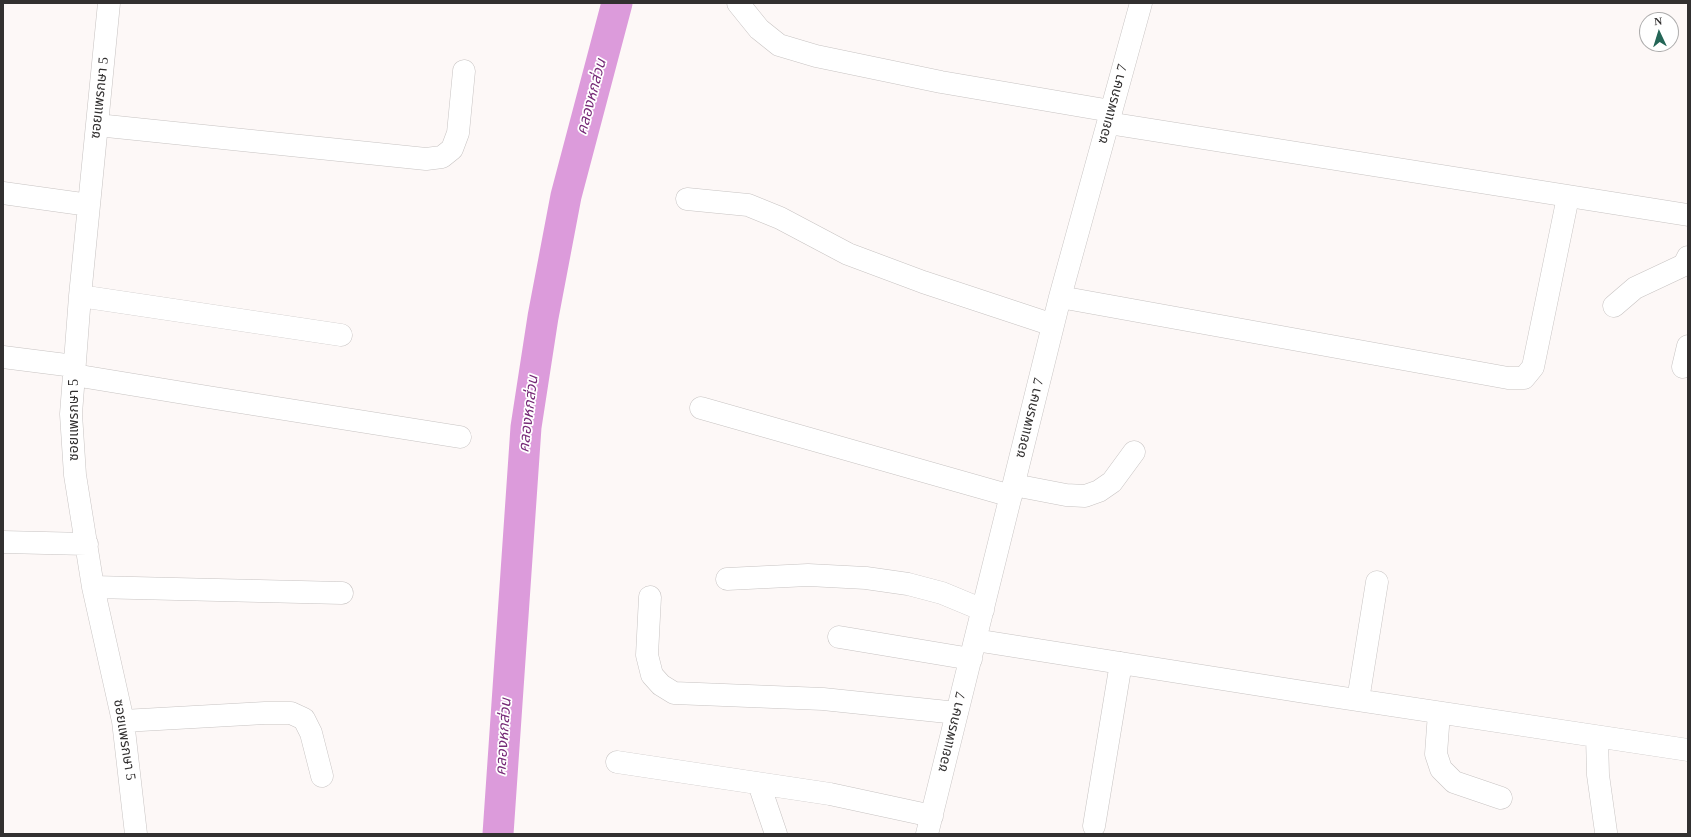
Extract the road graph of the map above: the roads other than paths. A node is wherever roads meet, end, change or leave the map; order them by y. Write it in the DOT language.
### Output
graph roads {
  1 [pos="109,3"];
  2 [pos="738,3"];
  3 [pos="1141,3"];
  4 [pos="464,71"];
  5 [pos="1110,117"];
  6 [pos="97,125"];
  7 [pos="3,193"];
  8 [pos="1568,197"];
  9 [pos="687,199"];
  10 [pos="89,205"];
  11 [pos="1688,215"];
  12 [pos="1688,257"];
  13 [pos="80,296"];
  14 [pos="1060,297"];
  15 [pos="1614,306"];
  16 [pos="1053,325"];
  17 [pos="341,336"];
  18 [pos="1688,346"];
  19 [pos="3,357"];
  20 [pos="1683,367"];
  21 [pos="74,370"];
  22 [pos="701,408"];
  23 [pos="460,437"];
  24 [pos="1134,452"];
  25 [pos="1012,490"];
  26 [pos="3,542"];
  27 [pos="87,544"];
  28 [pos="727,579"];
  29 [pos="1377,582"];
  30 [pos="93,587"];
  31 [pos="342,593"];
  32 [pos="650,597"];
  33 [pos="983,610"];
  34 [pos="839,637"];
  35 [pos="973,649"];
  36 [pos="1120,663"];
  37 [pos="1358,700"];
  38 [pos="1439,712"];
  39 [pos="957,714"];
  40 [pos="122,721"];
  41 [pos="1597,737"];
  42 [pos="1688,750"];
  43 [pos="617,762"];
  44 [pos="322,776"];
  45 [pos="759,784"];
  46 [pos="1501,798"];
  47 [pos="929,825"];
  48 [pos="1094,826"];
  49 [pos="1606,832"];
  50 [pos="136,834"];
  51 [pos="776,834"];
  1 -- 6 [label="street, ซอยแพรกษา 5"];
  2 -- 5 [label="street"];
  3 -- 5 [label="street, ซอยแพรกษา 7"];
  4 -- 6 [label="street"];
  5 -- 8 [label="street"];
  5 -- 14 [label="street, ซอยแพรกษา 7"];
  6 -- 10 [label="street, ซอยแพรกษา 5"];
  7 -- 10 [label="street"];
  8 -- 11 [label="street"];
  8 -- 14 [label="street"];
  9 -- 16 [label="street"];
  10 -- 13 [label="street, ซอยแพรกษา 5"];
  12 -- 15 [label="street"];
  13 -- 17 [label="street"];
  13 -- 21 [label="street, ซอยแพรกษา 5"];
  14 -- 16 [label="street, ซอยแพรกษา 7"];
  16 -- 25 [label="street, ซอยแพรกษา 7"];
  18 -- 20 [label="street"];
  19 -- 21 [label="street"];
  21 -- 23 [label="street"];
  21 -- 27 [label="street, ซอยแพรกษา 5"];
  22 -- 25 [label="street"];
  24 -- 25 [label="street"];
  25 -- 33 [label="street, ซอยแพรกษา 7"];
  26 -- 27 [label="street"];
  27 -- 30 [label="street, ซอยแพรกษา 5"];
  28 -- 33 [label="street"];
  29 -- 37 [label="street"];
  30 -- 31 [label="street"];
  30 -- 40 [label="street, ซอยแพรกษา 5"];
  32 -- 39 [label="street"];
  33 -- 35 [label="street, ซอยแพรกษา 7"];
  34 -- 35 [label="street"];
  35 -- 36 [label="street"];
  35 -- 39 [label="street, ซอยแพรกษา 7"];
  36 -- 37 [label="street"];
  36 -- 48 [label="street"];
  37 -- 38 [label="street"];
  38 -- 41 [label="street"];
  38 -- 46 [label="street"];
  39 -- 47 [label="street, ซอยแพรกษา 7"];
  40 -- 44 [label="street"];
  40 -- 50 [label="street, ซอยแพรกษา 5"];
  41 -- 42 [label="street"];
  41 -- 49 [label="street"];
  43 -- 45 [label="street"];
  45 -- 47 [label="street"];
  45 -- 51 [label="street"];
}
